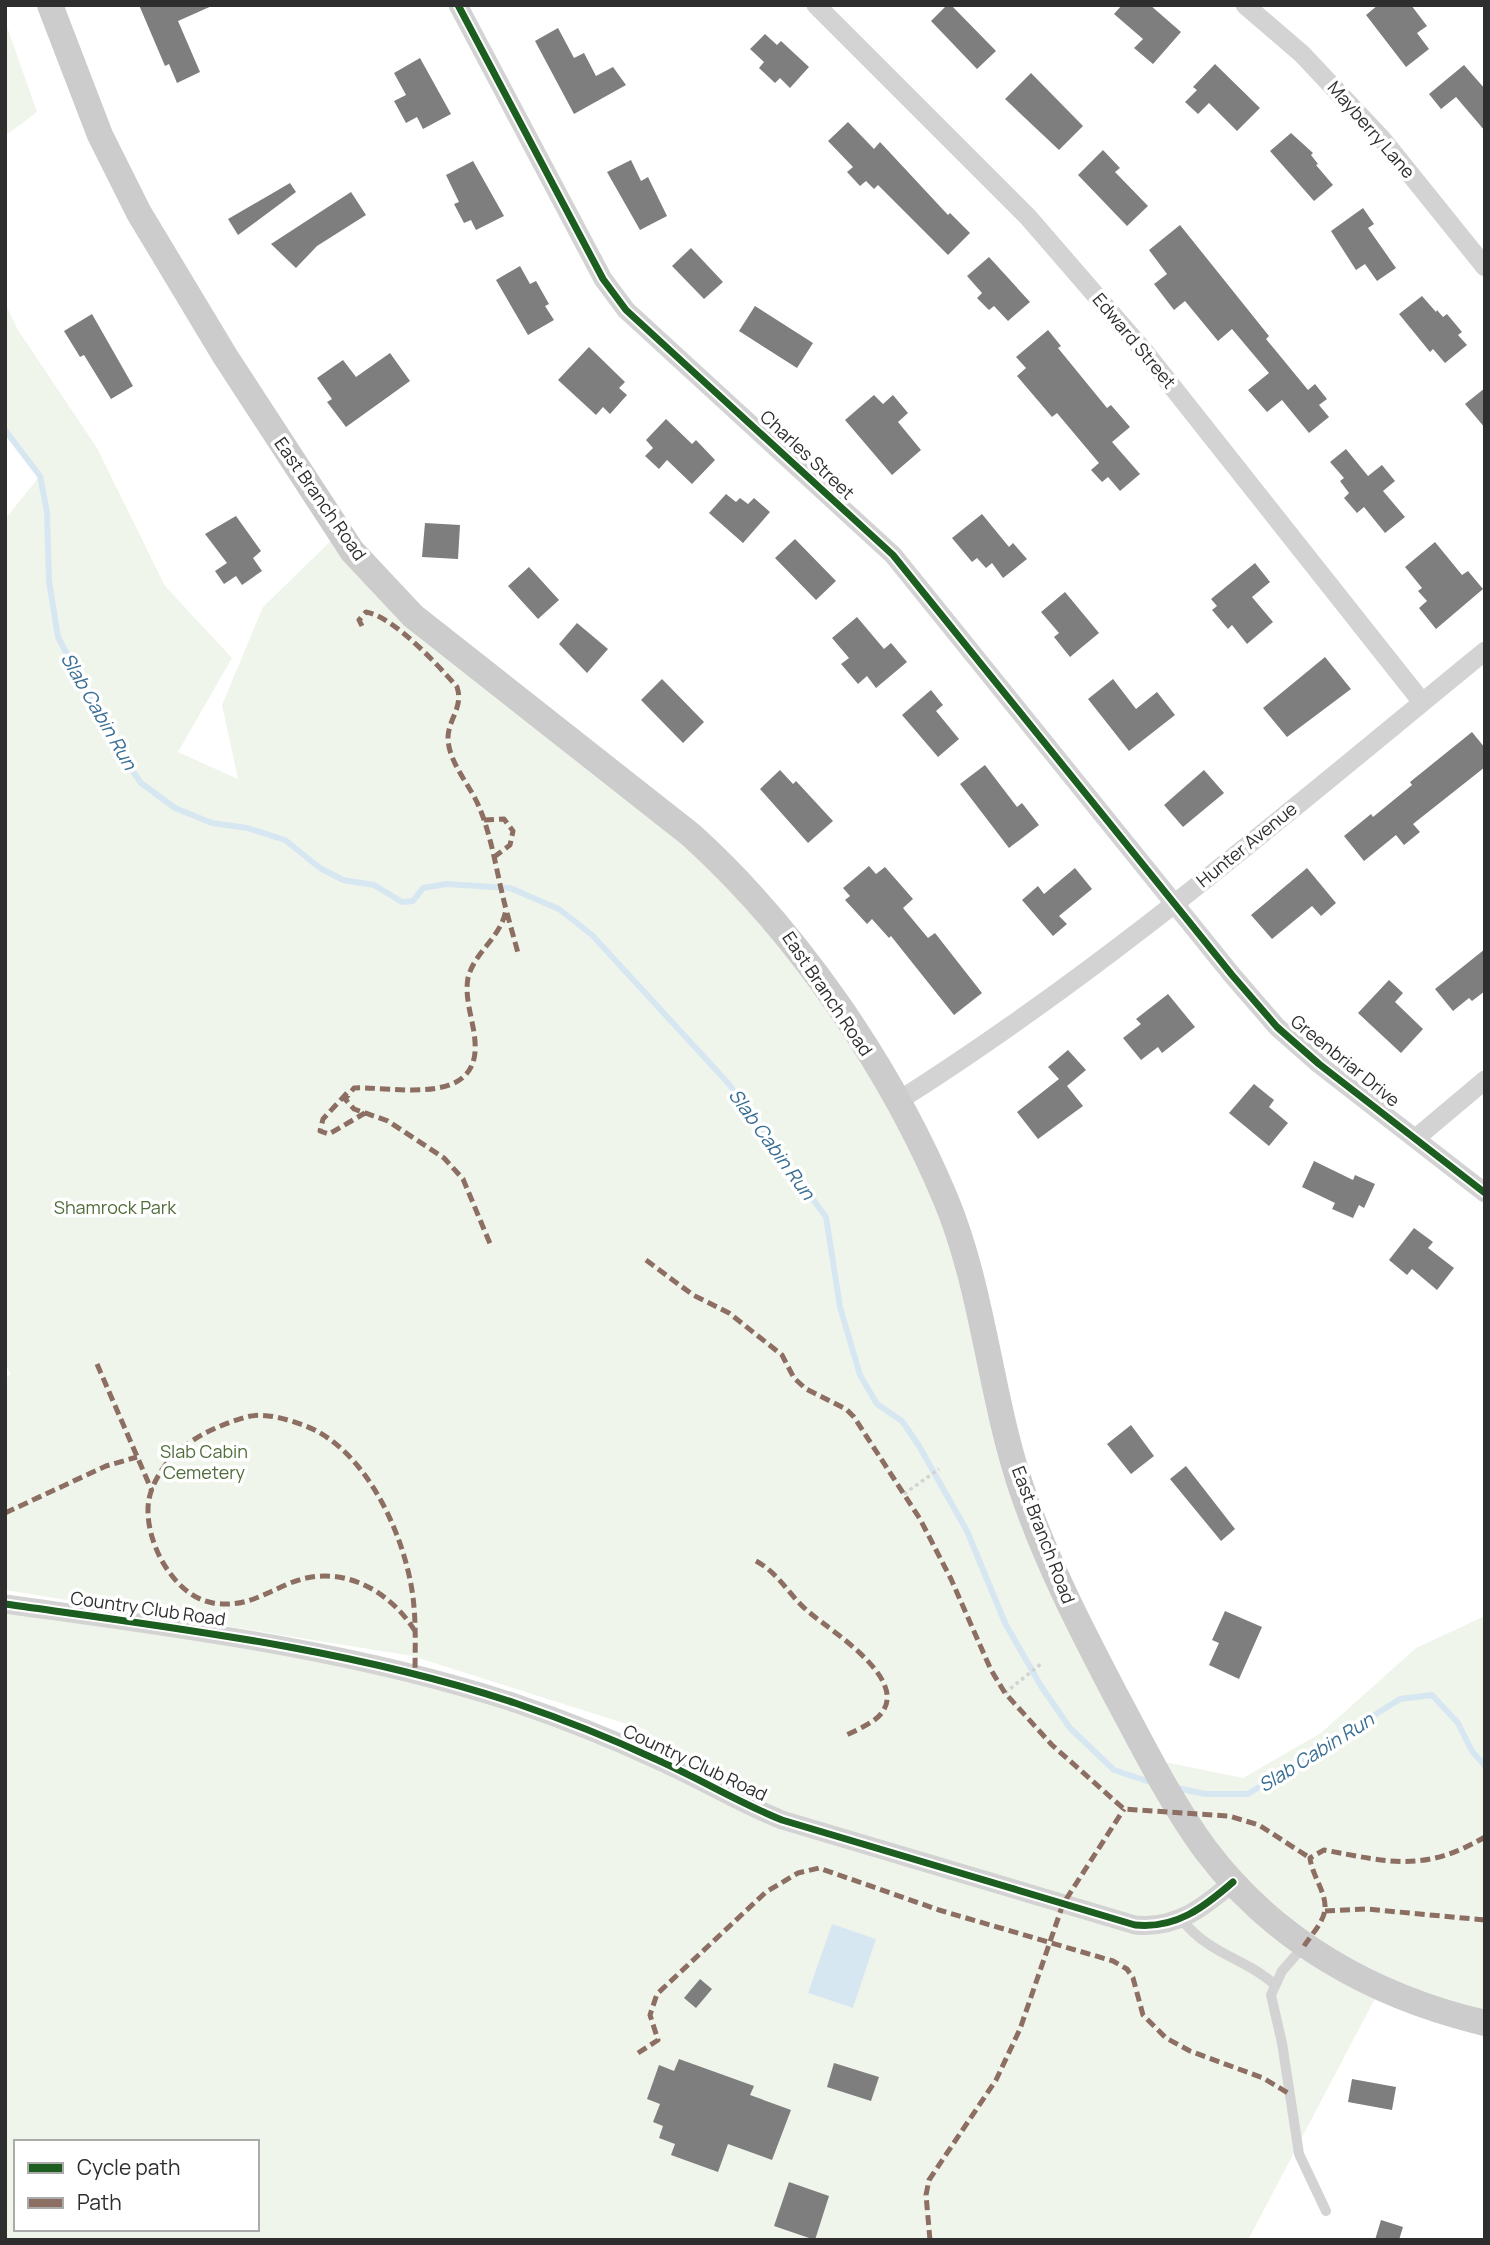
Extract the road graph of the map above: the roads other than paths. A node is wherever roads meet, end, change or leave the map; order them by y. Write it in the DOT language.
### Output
graph roads {
  1 [pos="50,5"];
  2 [pos="458,5"];
  3 [pos="816,5"];
  4 [pos="1245,5"];
  5 [pos="1485,267"];
  6 [pos="1485,651"];
  7 [pos="1422,702"];
  8 [pos="1176,903"];
  9 [pos="1485,1080"];
  10 [pos="898,1101"];
  11 [pos="1416,1138"];
  12 [pos="1485,1193"];
  13 [pos="5,1604"];
  14 [pos="1233,1882"];
  15 [pos="1181,1919"];
  16 [pos="1304,1946"];
  17 [pos="1274,1984"];
  18 [pos="1485,2023"];
  19 [pos="1326,2211"];
  1 -- 10 [label="main road, East Branch Road"];
  2 -- 8 [label="street, Charles Street"];
  3 -- 7 [label="street, Edward Street"];
  4 -- 5 [label="street, Mayberry Lane"];
  6 -- 7 [label="street, Hunter Avenue"];
  7 -- 8 [label="street, Hunter Avenue"];
  8 -- 10 [label="street, Hunter Avenue"];
  8 -- 11 [label="street, Greenbriar Drive"];
  9 -- 11 [label="street"];
  10 -- 14 [label="main road, East Branch Road"];
  11 -- 12 [label="street, Greenbriar Drive"];
  13 -- 15 [label="street, Country Club Road"];
  14 -- 15 [label="street, Country Club Road"];
  14 -- 16 [label="main road, East Branch Road"];
  15 -- 17 [label="lane"];
  16 -- 17 [label="lane"];
  16 -- 18 [label="main road, East Branch Road"];
  17 -- 19 [label="lane"];
}
